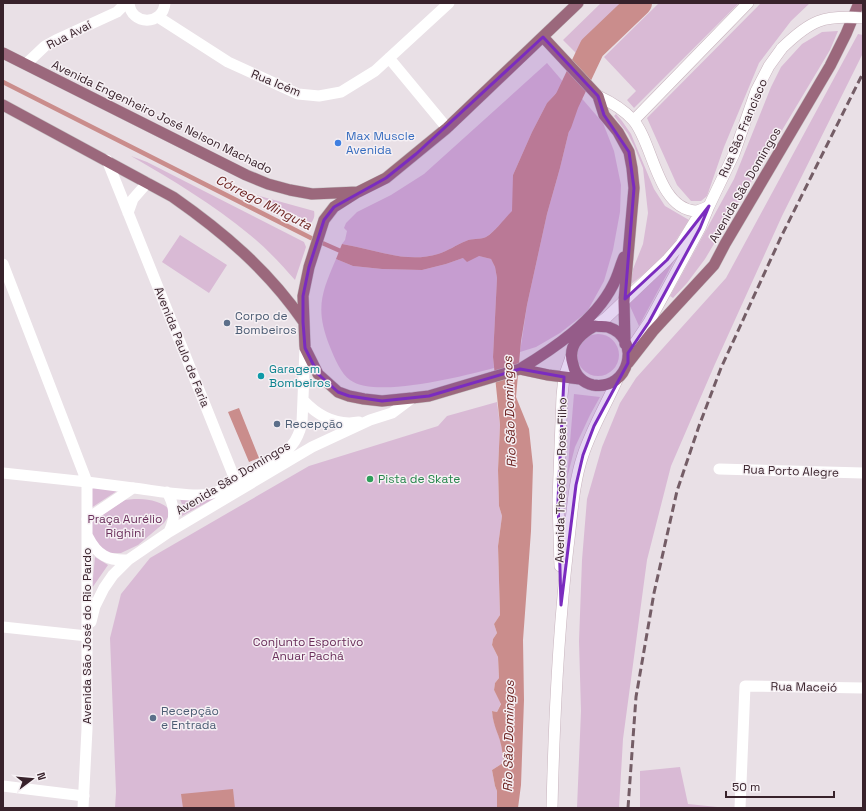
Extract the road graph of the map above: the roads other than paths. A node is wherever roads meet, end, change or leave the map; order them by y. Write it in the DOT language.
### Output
graph roads {
  1 [pos="127,3"];
  2 [pos="165,3"];
  3 [pos="449,3"];
  4 [pos="578,3"];
  5 [pos="748,3"];
  6 [pos="859,3"];
  7 [pos="116,12"];
  8 [pos="134,15"];
  9 [pos="158,17"];
  10 [pos="863,18"];
  11 [pos="543,37"];
  12 [pos="3,53"];
  13 [pos="389,58"];
  14 [pos="26,64"];
  15 [pos="598,96"];
  16 [pos="3,105"];
  17 [pos="634,120"];
  18 [pos="447,128"];
  19 [pos="107,160"];
  20 [pos="147,183"];
  21 [pos="358,192"];
  22 [pos="709,206"];
  23 [pos="128,213"];
  24 [pos="628,247"];
  25 [pos="3,264"];
  26 [pos="624,301"];
  27 [pos="303,322"];
  28 [pos="595,326"];
  29 [pos="305,348"];
  30 [pos="627,353"];
  31 [pos="571,357"];
  32 [pos="520,369"];
  33 [pos="564,377"];
  34 [pos="580,378"];
  35 [pos="617,380"];
  36 [pos="412,398"];
  37 [pos="303,400"];
  38 [pos="370,420"];
  39 [pos="719,469"];
  40 [pos="3,473"];
  41 [pos="863,473"];
  42 [pos="87,482"];
  43 [pos="236,482"];
  44 [pos="133,488"];
  45 [pos="167,492"];
  46 [pos="87,519"];
  47 [pos="169,532"];
  48 [pos="87,537"];
  49 [pos="128,560"];
  50 [pos="561,605"];
  51 [pos="3,627"];
  52 [pos="87,636"];
  53 [pos="863,688"];
  54 [pos="3,786"];
  55 [pos="84,796"];
  56 [pos="83,808"];
  57 [pos="552,808"];
  58 [pos="740,808"];
  1 -- 7 [label="street, Rua Avaí"];
  1 -- 8 [label="street"];
  2 -- 9 [label="street"];
  3 -- 13 [label="street, Rua Icém"];
  4 -- 11 [label="main road, Avenida Engenheiro José Nelson Machado"];
  5 -- 17 [label="street"];
  6 -- 30 [label="main road, Avenida São Domingos"];
  7 -- 8 [label="street"];
  7 -- 14 [label="street, Rua Avaí"];
  8 -- 9 [label="street"];
  9 -- 13 [label="street, Rua Icém"];
  10 -- 22 [label="street, Rua São Francisco, bridge"];
  11 -- 15 [label="main road, Avenida São Domingos"];
  11 -- 18 [label="main road, Avenida Engenheiro José Nelson Machado"];
  12 -- 14 [label="main road, Avenida Engenheiro José Nelson Machado"];
  13 -- 18 [label="street"];
  14 -- 21 [label="main road, Avenida Engenheiro José Nelson Machado"];
  15 -- 17 [label="street, Avenida São Domingos"];
  15 -- 24 [label="main road"];
  16 -- 19 [label="main road"];
  17 -- 22 [label="street, Avenida São Domingos"];
  18 -- 21 [label="main road, Avenida Engenheiro José Nelson Machado"];
  19 -- 20 [label="main road"];
  19 -- 23 [label="street, Avenida Paulo de Faria"];
  20 -- 23 [label="street"];
  20 -- 27 [label="main road"];
  21 -- 27 [label="main road"];
  22 -- 26 [label="street, Rua São Francisco"];
  22 -- 30 [label="street, Rua São Francisco"];
  23 -- 43 [label="street, Avenida Paulo de Faria"];
  24 -- 26 [label="main road"];
  24 -- 32 [label="main road"];
  25 -- 42 [label="street, Avenida São José do Rio Pardo"];
  26 -- 28 [label="street, Rua São Francisco"];
  26 -- 30 [label="main road"];
  27 -- 29 [label="main road"];
  28 -- 30 [label="main road"];
  28 -- 31 [label="main road"];
  29 -- 36 [label="main road"];
  29 -- 37 [label="street, Avenida São Domingos"];
  30 -- 35 [label="main road"];
  31 -- 33 [label="street, Avenida Theodoro Rosa Filho"];
  31 -- 34 [label="main road"];
  32 -- 33 [label="main road"];
  32 -- 36 [label="main road"];
  33 -- 34 [label="main road"];
  33 -- 50 [label="street, Avenida Theodoro Rosa Filho"];
  34 -- 35 [label="main road"];
  35 -- 50 [label="street, Avenida Theodoro Rosa Filho"];
  36 -- 38 [label="street, Avenida São Domingos"];
  37 -- 38 [label="street"];
  37 -- 43 [label="street, Avenida São Domingos"];
  38 -- 47 [label="street, Avenida São Domingos"];
  39 -- 41 [label="street, Rua Porto Alegre"];
  40 -- 42 [label="street, Avenida São Domingos"];
  42 -- 44 [label="street, Avenida São Domingos"];
  42 -- 46 [label="street, Avenida São José do Rio Pardo"];
  43 -- 45 [label="street, Avenida São Domingos"];
  44 -- 45 [label="street, Avenida São Domingos"];
  44 -- 46 [label="street"];
  45 -- 47 [label="street"];
  46 -- 48 [label="street, Avenida São José do Rio Pardo"];
  47 -- 49 [label="street, Avenida São Domingos"];
  48 -- 49 [label="street"];
  48 -- 52 [label="street, Avenida São José do Rio Pardo"];
  49 -- 52 [label="street, Avenida São Domingos"];
  50 -- 57 [label="street, Avenida Theodoro Rosa Filho"];
  51 -- 52 [label="street"];
  52 -- 55 [label="street, Avenida São José do Rio Pardo"];
  53 -- 58 [label="street, Rua Maceió"];
  54 -- 55 [label="street"];
  55 -- 56 [label="street, Avenida São José do Rio Pardo"];
}
